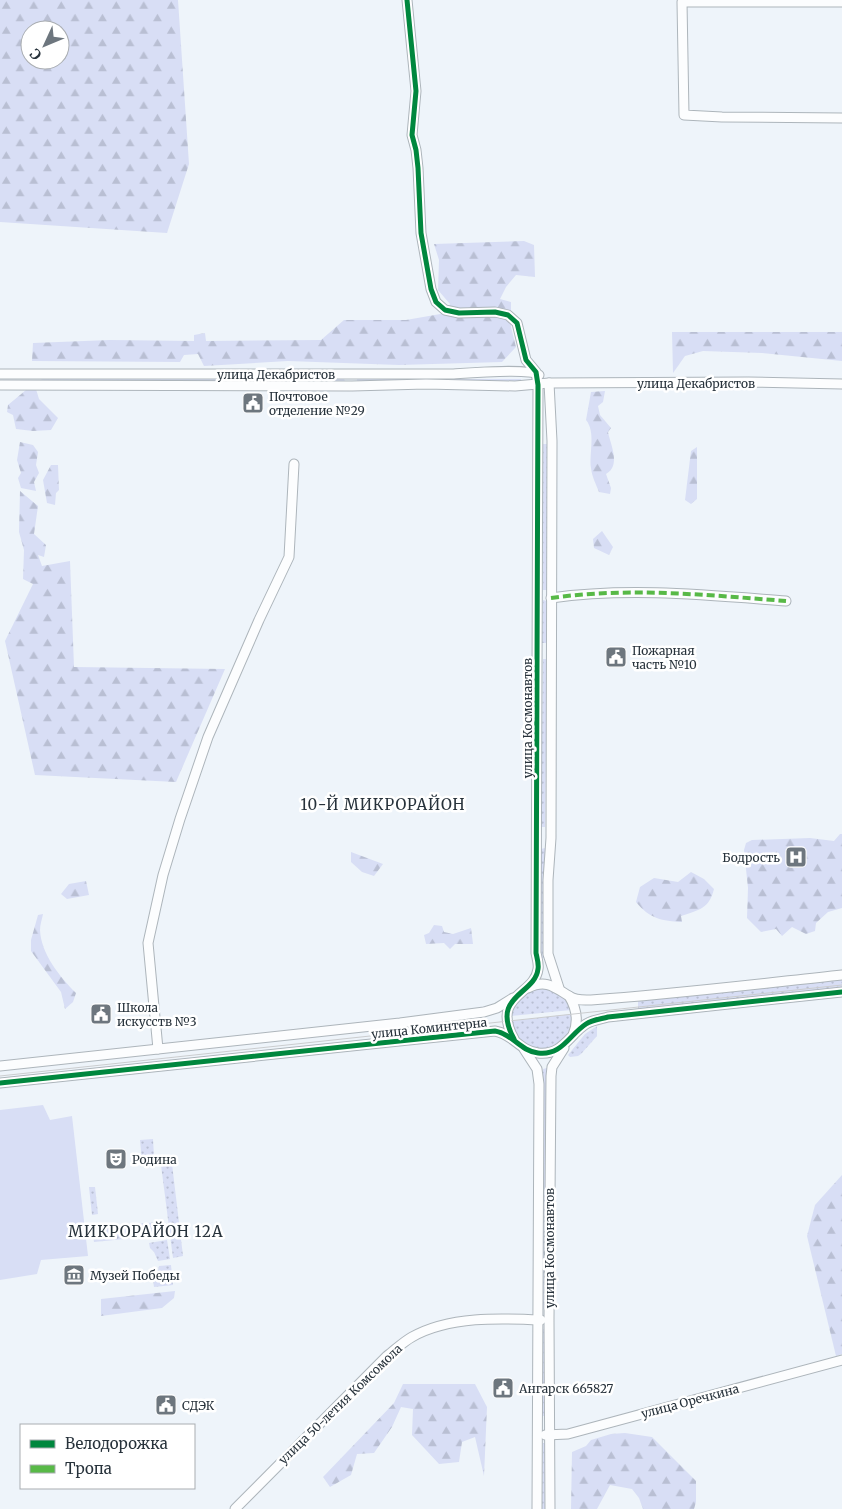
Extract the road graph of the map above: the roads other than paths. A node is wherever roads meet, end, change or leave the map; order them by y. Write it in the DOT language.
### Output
graph roads {
  1 [pos="407,0"];
  2 [pos="842,2"];
  3 [pos="842,118"];
  4 [pos="536,372"];
  5 [pos="352,373"];
  6 [pos="0,374"];
  7 [pos="35,374"];
  8 [pos="549,383"];
  9 [pos="842,384"];
  10 [pos="0,385"];
  11 [pos="34,385"];
  12 [pos="538,385"];
  13 [pos="352,386"];
  14 [pos="539,441"];
  15 [pos="552,441"];
  16 [pos="294,464"];
  17 [pos="550,598"];
  18 [pos="786,601"];
  19 [pos="537,837"];
  20 [pos="550,838"];
  21 [pos="842,975"];
  22 [pos="559,988"];
  23 [pos="521,991"];
  24 [pos="842,992"];
  25 [pos="569,996"];
  26 [pos="514,1039"];
  27 [pos="569,1041"];
  28 [pos="158,1049"];
  29 [pos="524,1049"];
  30 [pos="0,1066"];
  31 [pos="0,1083"];
  32 [pos="537,1320"];
  33 [pos="549,1320"];
  34 [pos="842,1360"];
  35 [pos="550,1435"];
  36 [pos="537,1436"];
  37 [pos="235,1509"];
  38 [pos="537,1509"];
  39 [pos="550,1509"];
  1 -- 4 [label="street"];
  2 -- 3 [label="street"];
  4 -- 5 [label="street, улица Декабристов"];
  4 -- 8 [label="street"];
  4 -- 12 [label="street, улица Космонавтов"];
  5 -- 7 [label="street, улица Декабристов"];
  5 -- 13 [label="street"];
  6 -- 7 [label="street, улица Декабристов"];
  7 -- 11 [label="street"];
  8 -- 9 [label="street, улица Декабристов"];
  8 -- 12 [label="street, улица Декабристов"];
  8 -- 15 [label="street, улица Космонавтов"];
  10 -- 11 [label="street, улица Декабристов"];
  11 -- 13 [label="street, улица Декабристов"];
  12 -- 13 [label="street, улица Декабристов"];
  12 -- 14 [label="street, улица Космонавтов"];
  14 -- 15 [label="street"];
  14 -- 19 [label="street, улица Космонавтов"];
  15 -- 17 [label="street, улица Космонавтов"];
  16 -- 28 [label="street"];
  17 -- 18 [label="street"];
  17 -- 20 [label="street, улица Космонавтов"];
  19 -- 20 [label="street"];
  19 -- 23 [label="street, улица Космонавтов"];
  20 -- 22 [label="street, улица Космонавтов"];
  21 -- 25 [label="street"];
  22 -- 23 [label="street, улица Коминтерна"];
  22 -- 25 [label="street"];
  23 -- 26 [label="street, улица Космонавтов"];
  23 -- 28 [label="street, улица Коминтерна"];
  24 -- 27 [label="street"];
  25 -- 27 [label="street, улица Космонавтов"];
  26 -- 29 [label="street, улица Коминтерна"];
  26 -- 31 [label="street, улица Коминтерна"];
  27 -- 29 [label="street"];
  27 -- 33 [label="street, улица Космонавтов"];
  28 -- 30 [label="street, улица Коминтерна"];
  29 -- 32 [label="street, улица Космонавтов"];
  32 -- 33 [label="street, улица 50-летия Комсомола"];
  32 -- 36 [label="street, улица Космонавтов"];
  32 -- 37 [label="street, улица 50-летия Комсомола"];
  33 -- 35 [label="street, улица Космонавтов"];
  34 -- 35 [label="street, улица Оречкина"];
  35 -- 36 [label="street, улица Оречкина"];
  35 -- 39 [label="street, улица Космонавтов"];
  36 -- 38 [label="street, улица Космонавтов"];
}
